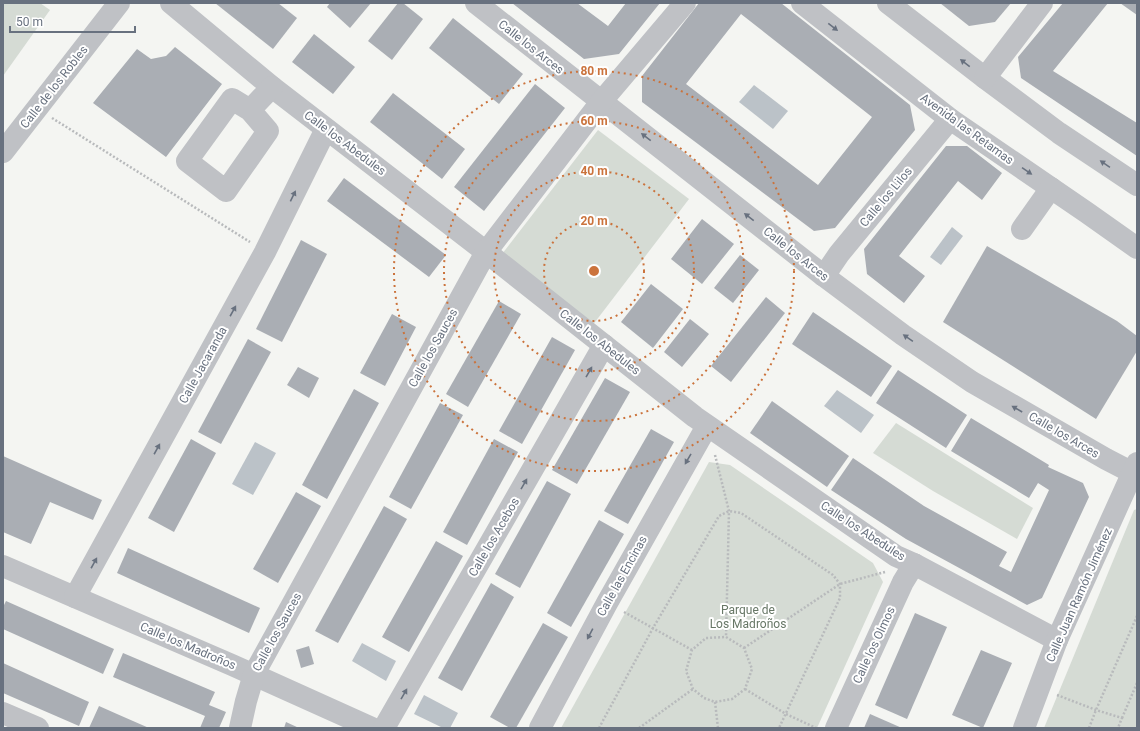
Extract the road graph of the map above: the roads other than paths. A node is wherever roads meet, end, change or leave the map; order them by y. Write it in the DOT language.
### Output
graph roads {
  1 [pos="119,3"];
  2 [pos="170,3"];
  3 [pos="476,3"];
  4 [pos="685,3"];
  5 [pos="802,3"];
  6 [pos="888,3"];
  7 [pos="1042,3"];
  8 [pos="984,78"];
  9 [pos="272,87"];
  10 [pos="601,102"];
  11 [pos="250,110"];
  12 [pos="950,119"];
  13 [pos="326,129"];
  14 [pos="3,152"];
  15 [pos="1137,185"];
  16 [pos="1051,188"];
  17 [pos="1022,229"];
  18 [pos="1137,248"];
  19 [pos="486,252"];
  20 [pos="824,276"];
  21 [pos="604,345"];
  22 [pos="708,426"];
  23 [pos="1136,470"];
  24 [pos="914,564"];
  25 [pos="3,566"];
  26 [pos="75,597"];
  27 [pos="1057,640"];
  28 [pos="254,674"];
  29 [pos="3,713"];
  30 [pos="38,728"];
  31 [pos="240,728"];
  32 [pos="372,728"];
  33 [pos="384,728"];
  34 [pos="540,728"];
  35 [pos="836,728"];
  36 [pos="1024,728"];
  1 -- 14 [label="street, Calle de los Robles"];
  2 -- 9 [label="street, Calle los Abedules"];
  3 -- 10 [label="street, Calle los Arces"];
  4 -- 10 [label="street, Calle los Sauces"];
  5 -- 12 [label="street, Avenida las Retamas, one-way"];
  8 -- 6 [label="street, one-way"];
  7 -- 8 [label="street"];
  15 -- 8 [label="street, one-way"];
  9 -- 11 [label="street"];
  9 -- 13 [label="street, Calle los Abedules"];
  10 -- 19 [label="street, Calle los Sauces"];
  20 -- 10 [label="street, Calle los Arces, one-way"];
  12 -- 16 [label="street, Avenida las Retamas, one-way"];
  12 -- 20 [label="street, Calle los Lilos"];
  13 -- 19 [label="street, Calle los Abedules"];
  26 -- 13 [label="street, Calle Jacaranda, one-way"];
  16 -- 17 [label="street"];
  16 -- 18 [label="street, Avenida las Retamas"];
  19 -- 21 [label="street, Calle los Abedules"];
  19 -- 28 [label="street, Calle los Sauces"];
  23 -- 20 [label="street, Calle los Arces, one-way"];
  21 -- 22 [label="street, Calle los Abedules"];
  33 -- 21 [label="street, Calle los Acebos, one-way"];
  22 -- 24 [label="street, Calle los Abedules"];
  22 -- 34 [label="street, Calle las Encinas, one-way"];
  23 -- 27 [label="street, Calle Juan Ramón Jiménez"];
  24 -- 27 [label="street, Calle los Abedules"];
  24 -- 35 [label="street, Calle los Olmos"];
  25 -- 26 [label="street, Calle los Madroños"];
  26 -- 28 [label="street, Calle los Madroños"];
  27 -- 36 [label="street, Calle Juan Ramón Jiménez"];
  28 -- 31 [label="street, Calle los Sauces"];
  28 -- 32 [label="street, Calle los Madroños"];
  29 -- 30 [label="street"];
}
